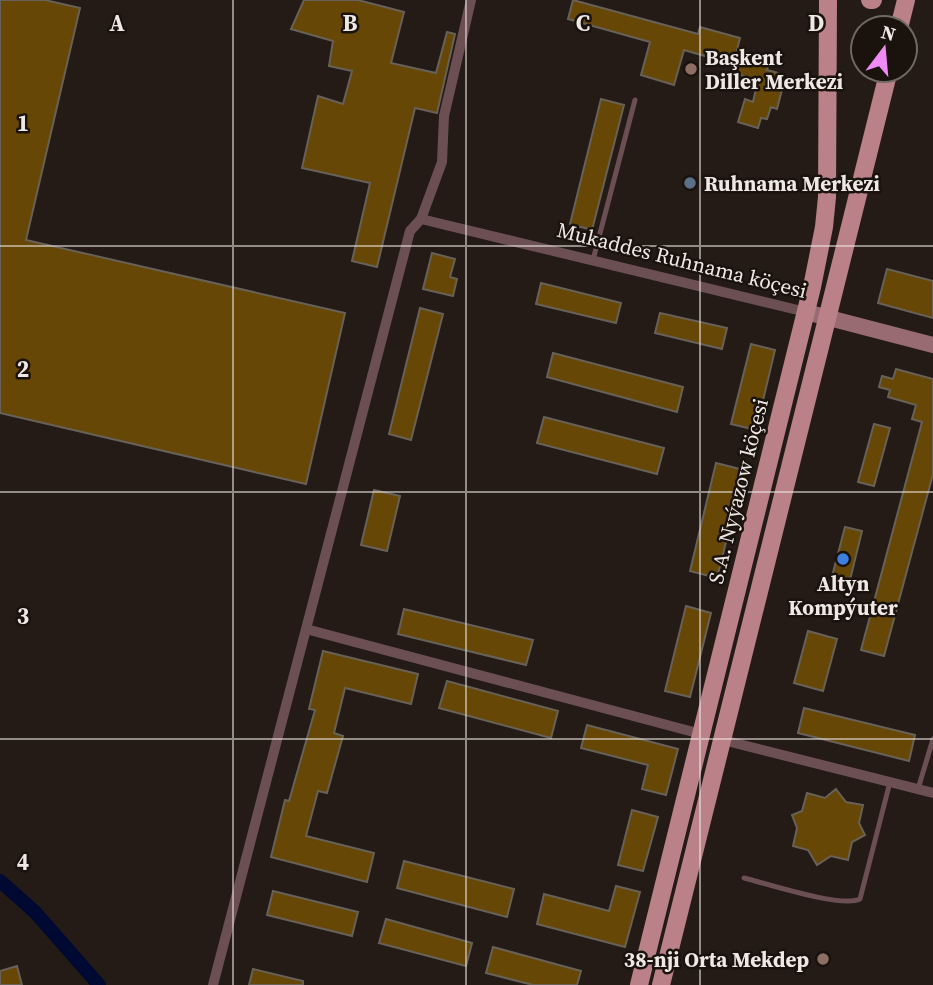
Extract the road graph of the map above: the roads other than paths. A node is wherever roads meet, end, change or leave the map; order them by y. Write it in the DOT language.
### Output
graph roads {
  1 [pos="471,0"];
  2 [pos="828,0"];
  3 [pos="885,84"];
  4 [pos="635,100"];
  5 [pos="421,219"];
  6 [pos="593,260"];
  7 [pos="806,312"];
  8 [pos="828,318"];
  9 [pos="933,345"];
  10 [pos="306,629"];
  11 [pos="701,734"];
  12 [pos="933,739"];
  13 [pos="723,740"];
  14 [pos="890,782"];
  15 [pos="918,789"];
  16 [pos="933,793"];
  17 [pos="744,878"];
  18 [pos="213,985"];
  19 [pos="639,985"];
  20 [pos="661,985"];
  1 -- 5 [label="street"];
  2 -- 7 [label="main road, S.A. Nyýazow köçesi"];
  3 -- 8 [label="main road"];
  4 -- 6 [label="lane"];
  5 -- 6 [label="street, Mukaddes Ruhnama köçesi"];
  5 -- 10 [label="street"];
  6 -- 7 [label="street, Mukaddes Ruhnama köçesi"];
  7 -- 8 [label="street, Mukaddes Ruhnama köçesi"];
  7 -- 11 [label="main road, S.A. Nyýazow köçesi"];
  8 -- 9 [label="street, Mukaddes Ruhnama köçesi"];
  8 -- 13 [label="main road"];
  10 -- 11 [label="street"];
  10 -- 18 [label="street"];
  11 -- 19 [label="main road, S.A. Nyýazow köçesi"];
  12 -- 15 [label="lane"];
  13 -- 14 [label="street"];
  13 -- 20 [label="main road"];
  14 -- 15 [label="street"];
  14 -- 17 [label="lane"];
  15 -- 16 [label="street"];
}
